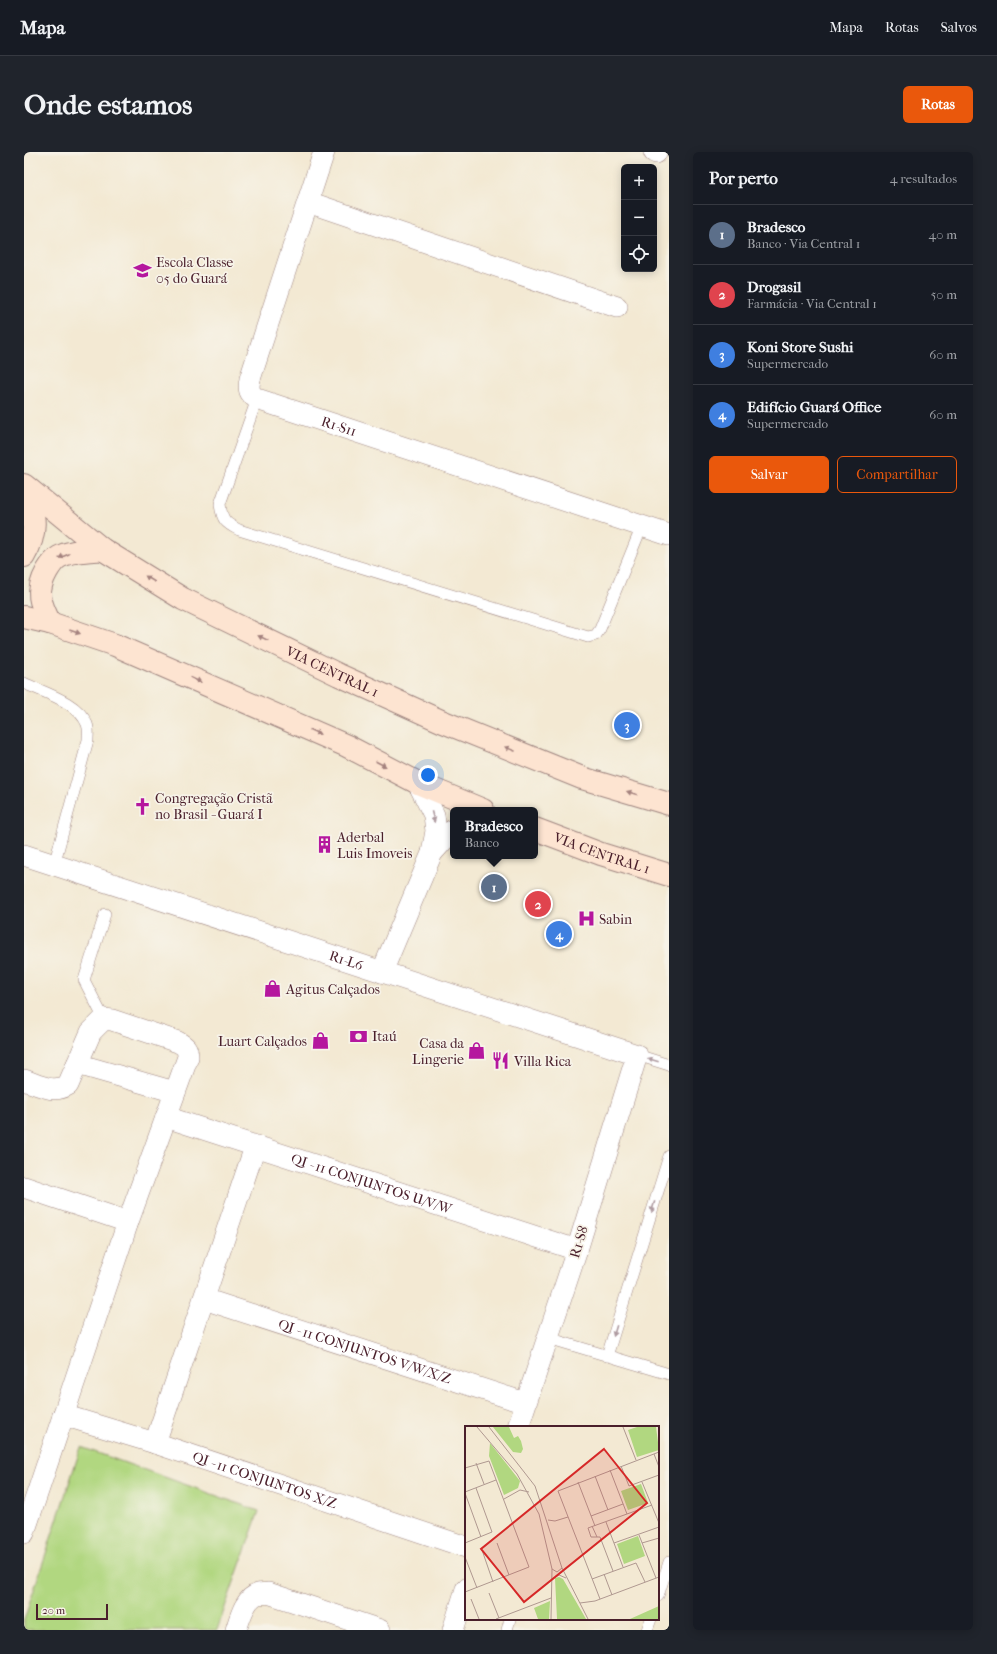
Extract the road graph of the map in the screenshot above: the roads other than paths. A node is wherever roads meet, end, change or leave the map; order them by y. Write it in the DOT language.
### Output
graph roads {
  1 [pos="324,152"];
  2 [pos="308,202"];
  3 [pos="617,307"];
  4 [pos="258,399"];
  5 [pos="26,486"];
  6 [pos="642,526"];
  7 [pos="669,535"];
  8 [pos="102,549"];
  9 [pos="24,556"];
  10 [pos="24,617"];
  11 [pos="50,623"];
  12 [pos="24,683"];
  13 [pos="418,783"];
  14 [pos="669,804"];
  15 [pos="476,807"];
  16 [pos="538,830"];
  17 [pos="450,833"];
  18 [pos="432,853"];
  19 [pos="24,855"];
  20 [pos="54,865"];
  21 [pos="669,875"];
  22 [pos="105,914"];
  23 [pos="382,972"];
  24 [pos="104,1019"];
  25 [pos="637,1055"];
  26 [pos="77,1064"];
  27 [pos="669,1065"];
  28 [pos="24,1080"];
  29 [pos="175,1092"];
  30 [pos="166,1117"];
  31 [pos="255,1147"];
  32 [pos="669,1156"];
  33 [pos="24,1187"];
  34 [pos="128,1222"];
  35 [pos="577,1250"];
  36 [pos="204,1299"];
  37 [pos="548,1338"];
  38 [pos="607,1356"];
  39 [pos="669,1374"];
  40 [pos="526,1403"];
  41 [pos="64,1415"];
  42 [pos="518,1426"];
  43 [pos="155,1443"];
  44 [pos="24,1533"];
  45 [pos="465,1546"];
  46 [pos="669,1562"];
  47 [pos="465,1592"];
  48 [pos="659,1593"];
  49 [pos="510,1620"];
  50 [pos="651,1620"];
  51 [pos="236,1630"];
  52 [pos="380,1630"];
  53 [pos="453,1630"];
  54 [pos="507,1630"];
  55 [pos="647,1630"];
  1 -- 2 [label="street"];
  2 -- 3 [label="street"];
  2 -- 4 [label="street"];
  4 -- 6 [label="street, R1-S11"];
  4 -- 6 [label="lane"];
  5 -- 8 [label="main road, VIA CENTRAL 1"];
  5 -- 9 [label="main road"];
  6 -- 7 [label="street, R1-S11"];
  8 -- 11 [label="main road, one-way"];
  14 -- 8 [label="main road, VIA CENTRAL 1, one-way"];
  10 -- 11 [label="main road"];
  11 -- 13 [label="main road, one-way"];
  12 -- 20 [label="lane"];
  13 -- 15 [label="main road"];
  13 -- 18 [label="street, one-way"];
  16 -- 21 [label="main road, VIA CENTRAL 1"];
  17 -- 18 [label="street"];
  18 -- 23 [label="street"];
  19 -- 20 [label="street, R1-L6"];
  20 -- 23 [label="street, R1-L6"];
  22 -- 24 [label="lane"];
  23 -- 25 [label="street, R1-L6"];
  24 -- 26 [label="street"];
  24 -- 29 [label="street"];
  27 -- 25 [label="lane, R1-L6, one-way"];
  25 -- 35 [label="street, R1-S8"];
  26 -- 28 [label="street"];
  26 -- 29 [label="street"];
  29 -- 30 [label="street"];
  30 -- 31 [label="street, QI - 11 CONJUNTOS U/V/W"];
  30 -- 34 [label="street"];
  31 -- 35 [label="street, QI - 11 CONJUNTOS U/V/W"];
  31 -- 36 [label="street"];
  32 -- 38 [label="lane, one-way"];
  33 -- 34 [label="street"];
  34 -- 41 [label="street"];
  35 -- 37 [label="street, R1-S8"];
  36 -- 40 [label="street, QI - 11 CONJUNTOS V/W/X/Z"];
  36 -- 43 [label="street"];
  37 -- 38 [label="lane"];
  37 -- 40 [label="street, R1-S8"];
  38 -- 39 [label="lane"];
  40 -- 42 [label="street, R1-S8"];
  41 -- 43 [label="street, QI - 11 CONJUNTOS X/Z"];
  41 -- 44 [label="street"];
  43 -- 45 [label="street, QI - 11 CONJUNTOS X/Z"];
  46 -- 48 [label="lane"];
  47 -- 53 [label="street"];
  49 -- 54 [label="lane"];
  50 -- 55 [label="lane"];
  51 -- 52 [label="street"];
}
